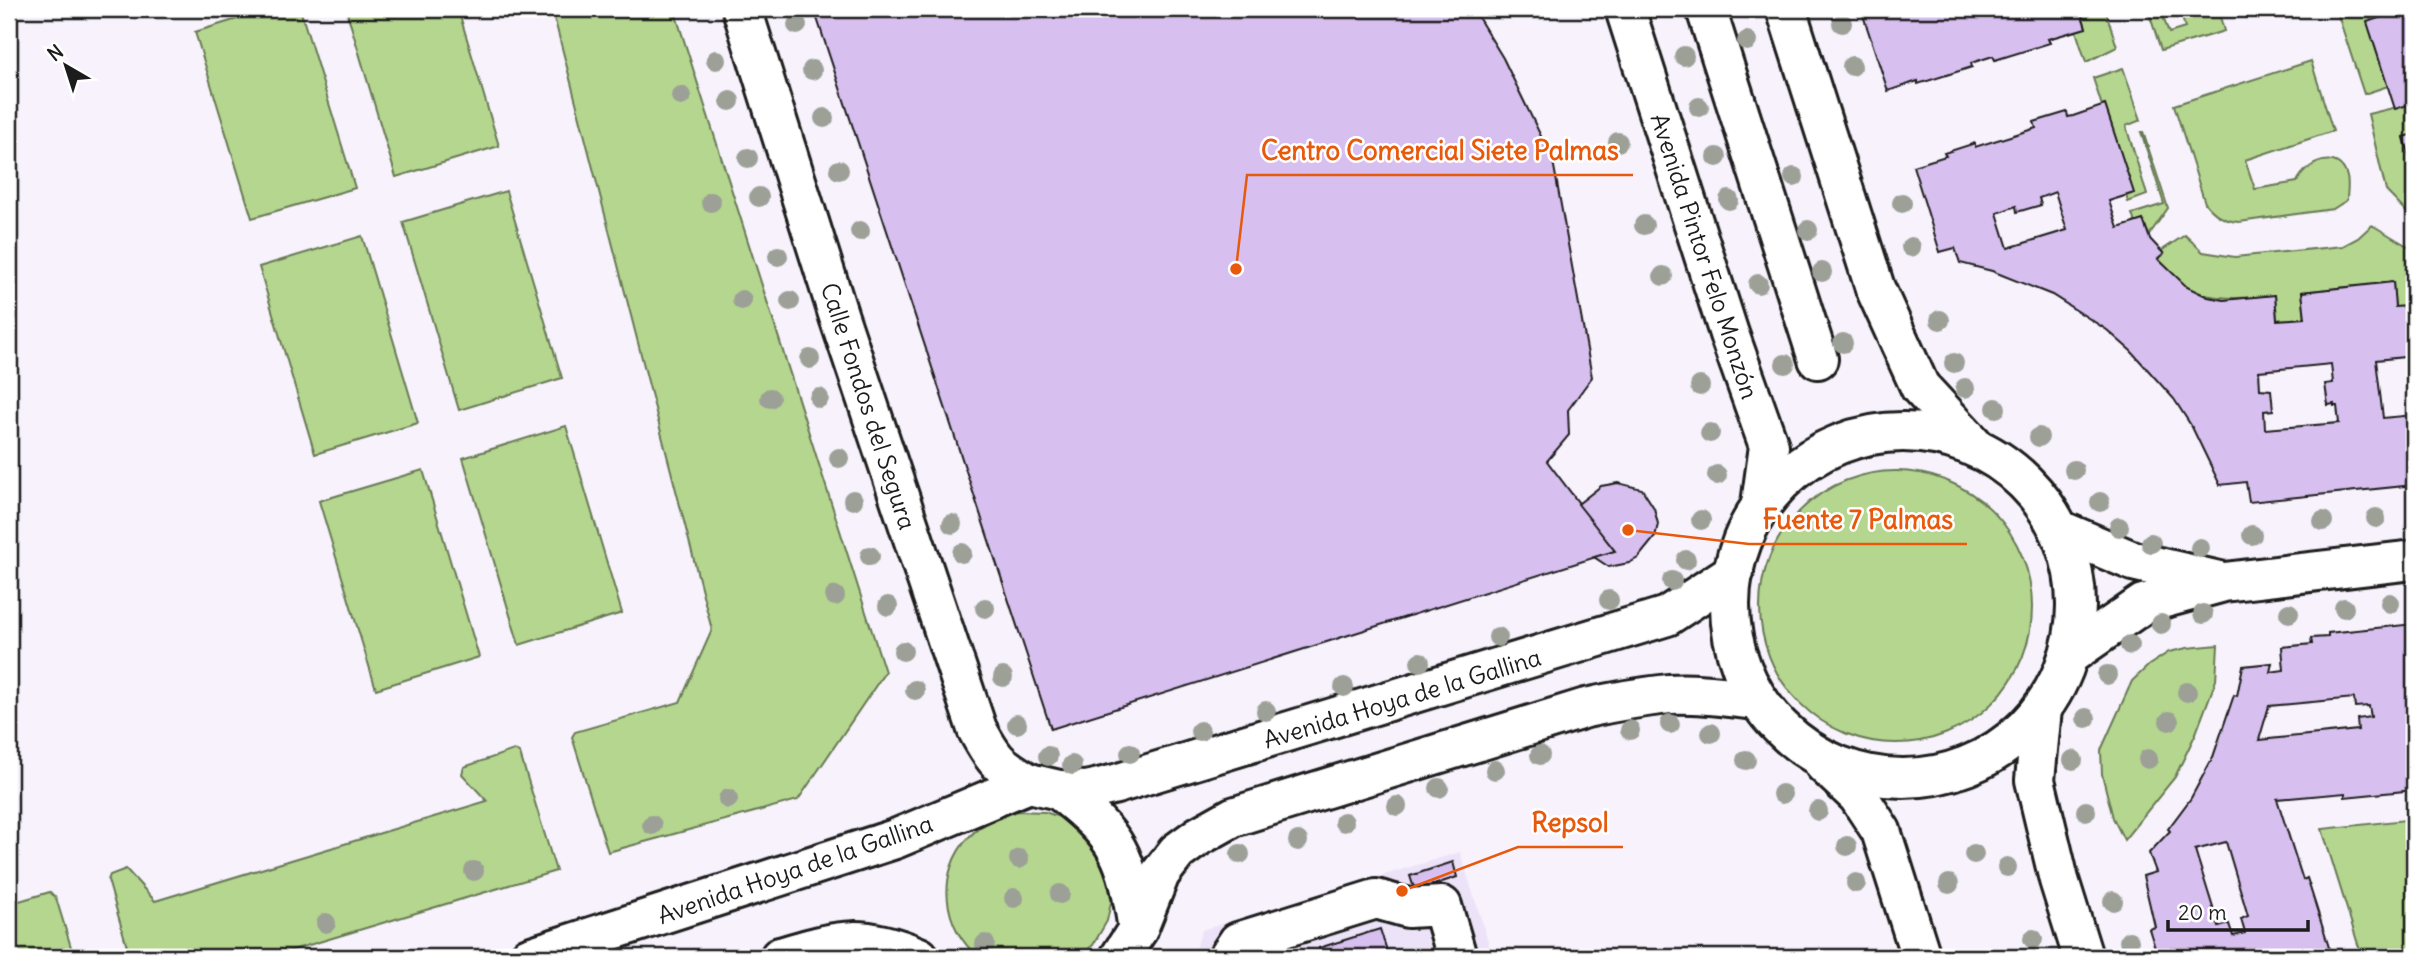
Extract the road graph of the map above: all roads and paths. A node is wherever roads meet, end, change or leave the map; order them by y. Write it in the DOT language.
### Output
graph roads {
  1 [pos="742,9"];
  2 [pos="1625,9"];
  3 [pos="1706,9"];
  4 [pos="1786,9"];
  5 [pos="1818,359"];
  6 [pos="1973,444"];
  7 [pos="1761,504"];
  8 [pos="2062,531"];
  9 [pos="2414,560"];
  10 [pos="1734,572"];
  11 [pos="2224,582"];
  12 [pos="2071,654"];
  13 [pos="1758,700"];
  14 [pos="2042,709"];
  15 [pos="1812,753"];
  16 [pos="1044,787"];
  17 [pos="1129,943"];
  18 [pos="1249,950"];
  19 [pos="529,957"];
  20 [pos="780,957"];
  21 [pos="919,957"];
  22 [pos="1457,957"];
  23 [pos="1921,957"];
  24 [pos="2083,957"];
  1 -- 16 [label="street, Calle Fondos del Segura"];
  2 -- 7 [label="street, Avenida Pintor Felo Monzón"];
  3 -- 5 [label="street"];
  4 -- 6 [label="street"];
  6 -- 7 [label="street"];
  6 -- 8 [label="street"];
  7 -- 10 [label="street"];
  8 -- 11 [label="street"];
  8 -- 12 [label="street"];
  9 -- 11 [label="street"];
  10 -- 13 [label="street"];
  10 -- 16 [label="street, Avenida Hoya de la Gallina"];
  11 -- 12 [label="street"];
  12 -- 14 [label="street"];
  13 -- 15 [label="street"];
  13 -- 17 [label="street"];
  14 -- 15 [label="street"];
  14 -- 24 [label="street"];
  15 -- 23 [label="street"];
  16 -- 17 [label="street"];
  16 -- 19 [label="street, Avenida Hoya de la Gallina"];
  18 -- 22 [label="street"];
  20 -- 21 [label="street"];
}
